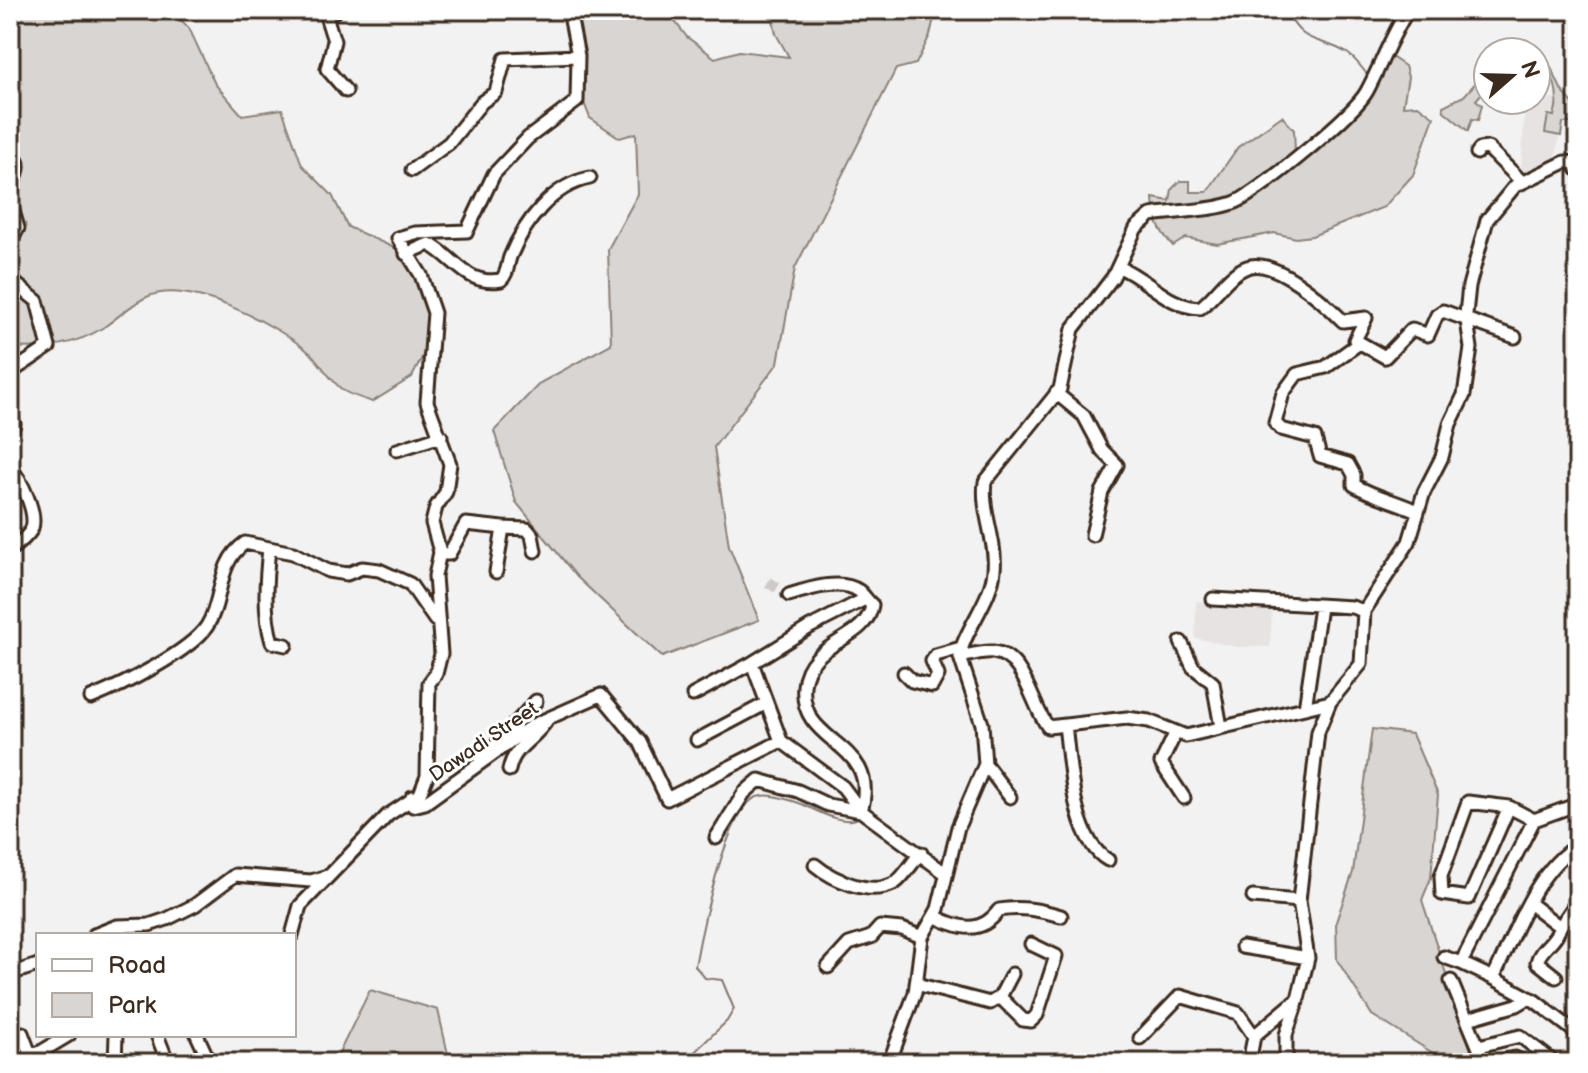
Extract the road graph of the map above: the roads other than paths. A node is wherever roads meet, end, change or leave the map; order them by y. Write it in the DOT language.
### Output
graph roads {
  1 [pos="337,10"];
  2 [pos="569,10"];
  3 [pos="1408,10"];
  4 [pos="578,56"];
  5 [pos="346,91"];
  6 [pos="10,152"];
  7 [pos="1477,153"];
  8 [pos="1578,166"];
  9 [pos="412,170"];
  10 [pos="590,178"];
  11 [pos="1522,182"];
  12 [pos="10,190"];
  13 [pos="10,201"];
  14 [pos="10,243"];
  15 [pos="406,254"];
  16 [pos="1119,267"];
  17 [pos="10,279"];
  18 [pos="1466,321"];
  19 [pos="1515,337"];
  20 [pos="1358,344"];
  21 [pos="10,373"];
  22 [pos="1056,393"];
  23 [pos="10,416"];
  24 [pos="10,433"];
  25 [pos="441,436"];
  26 [pos="397,450"];
  27 [pos="10,468"];
  28 [pos="1417,511"];
  29 [pos="503,528"];
  30 [pos="1092,535"];
  31 [pos="269,548"];
  32 [pos="10,551"];
  33 [pos="535,551"];
  34 [pos="445,554"];
  35 [pos="496,572"];
  36 [pos="789,595"];
  37 [pos="865,599"];
  38 [pos="1213,599"];
  39 [pos="1320,607"];
  40 [pos="1364,611"];
  41 [pos="441,632"];
  42 [pos="1181,642"];
  43 [pos="286,645"];
  44 [pos="960,652"];
  45 [pos="752,663"];
  46 [pos="904,673"];
  47 [pos="693,695"];
  48 [pos="91,698"];
  49 [pos="536,701"];
  50 [pos="1330,702"];
  51 [pos="765,704"];
  52 [pos="1305,708"];
  53 [pos="547,719"];
  54 [pos="1065,725"];
  55 [pos="1221,727"];
  56 [pos="1176,732"];
  57 [pos="697,740"];
  58 [pos="781,741"];
  59 [pos="985,764"];
  60 [pos="477,768"];
  61 [pos="509,770"];
  62 [pos="412,797"];
  63 [pos="1010,797"];
  64 [pos="1184,798"];
  65 [pos="1578,804"];
  66 [pos="1509,807"];
  67 [pos="861,811"];
  68 [pos="1534,820"];
  69 [pos="716,838"];
  70 [pos="1578,845"];
  71 [pos="921,853"];
  72 [pos="1108,860"];
  73 [pos="815,865"];
  74 [pos="945,873"];
  75 [pos="328,876"];
  76 [pos="1253,897"];
  77 [pos="1578,900"];
  78 [pos="1299,901"];
  79 [pos="1529,903"];
  80 [pos="934,916"];
  81 [pos="1061,916"];
  82 [pos="1560,927"];
  83 [pos="99,933"];
  84 [pos="293,933"];
  85 [pos="922,937"];
  86 [pos="1031,944"];
  87 [pos="1242,947"];
  88 [pos="1444,957"];
  89 [pos="1308,958"];
  90 [pos="1461,963"];
  91 [pos="36,966"];
  92 [pos="828,967"];
  93 [pos="10,974"];
  94 [pos="1012,974"];
  95 [pos="1556,977"];
  96 [pos="1493,978"];
  97 [pos="1451,981"];
  98 [pos="916,984"];
  99 [pos="1000,997"];
  100 [pos="1529,998"];
  101 [pos="1298,999"];
  102 [pos="1468,1019"];
  103 [pos="1578,1034"];
  104 [pos="1254,1036"];
  105 [pos="66,1037"];
  106 [pos="116,1037"];
  107 [pos="158,1037"];
  108 [pos="198,1037"];
  109 [pos="1140,1038"];
  110 [pos="10,1042"];
  111 [pos="1479,1046"];
  112 [pos="30,1059"];
  113 [pos="115,1063"];
  114 [pos="168,1063"];
  115 [pos="210,1063"];
  116 [pos="889,1063"];
  117 [pos="1249,1063"];
  118 [pos="1286,1063"];
  119 [pos="1486,1063"];
  120 [pos="1524,1063"];
  121 [pos="1555,1063"];
  1 -- 5 [label="street"];
  2 -- 4 [label="street"];
  3 -- 16 [label="street"];
  4 -- 9 [label="street"];
  4 -- 15 [label="street"];
  6 -- 12 [label="street"];
  7 -- 11 [label="street"];
  8 -- 11 [label="street"];
  10 -- 15 [label="street"];
  11 -- 18 [label="street"];
  13 -- 14 [label="street"];
  15 -- 25 [label="street"];
  16 -- 20 [label="street"];
  16 -- 22 [label="street"];
  17 -- 21 [label="street"];
  18 -- 19 [label="street"];
  18 -- 20 [label="street"];
  18 -- 28 [label="street"];
  20 -- 28 [label="street"];
  22 -- 30 [label="street"];
  22 -- 44 [label="street"];
  23 -- 24 [label="street"];
  25 -- 26 [label="street"];
  25 -- 41 [label="street"];
  27 -- 32 [label="street"];
  28 -- 40 [label="street"];
  29 -- 33 [label="street"];
  29 -- 34 [label="street"];
  29 -- 35 [label="street"];
  31 -- 41 [label="street"];
  31 -- 43 [label="street"];
  31 -- 48 [label="street"];
  36 -- 37 [label="street"];
  37 -- 45 [label="street"];
  37 -- 67 [label="street"];
  38 -- 39 [label="street"];
  39 -- 40 [label="street"];
  39 -- 52 [label="street"];
  40 -- 50 [label="street"];
  41 -- 62 [label="street"];
  42 -- 55 [label="street"];
  44 -- 46 [label="street"];
  44 -- 54 [label="street"];
  44 -- 59 [label="street"];
  45 -- 47 [label="street"];
  45 -- 51 [label="street"];
  49 -- 60 [label="street"];
  50 -- 52 [label="street"];
  50 -- 78 [label="street"];
  51 -- 57 [label="street"];
  51 -- 58 [label="street"];
  52 -- 55 [label="street"];
  53 -- 58 [label="street, Dawadi Street"];
  53 -- 60 [label="street, Dawadi Street"];
  53 -- 61 [label="street"];
  54 -- 56 [label="street"];
  54 -- 72 [label="street"];
  55 -- 56 [label="street"];
  56 -- 64 [label="street"];
  58 -- 67 [label="street"];
  59 -- 63 [label="street"];
  59 -- 74 [label="street"];
  60 -- 62 [label="street, Dawadi Street"];
  62 -- 75 [label="street"];
  65 -- 68 [label="street"];
  66 -- 66 [label="street"];
  66 -- 68 [label="street"];
  67 -- 69 [label="street"];
  67 -- 71 [label="street"];
  68 -- 90 [label="street"];
  70 -- 79 [label="street"];
  71 -- 73 [label="street"];
  71 -- 74 [label="street"];
  74 -- 80 [label="street"];
  75 -- 83 [label="street"];
  75 -- 84 [label="street"];
  76 -- 78 [label="street"];
  77 -- 82 [label="street"];
  78 -- 89 [label="street"];
  79 -- 82 [label="street"];
  79 -- 96 [label="street"];
  80 -- 81 [label="street"];
  80 -- 85 [label="street"];
  82 -- 95 [label="street"];
  85 -- 92 [label="street"];
  85 -- 98 [label="street"];
  86 -- 99 [label="street"];
  87 -- 89 [label="street"];
  88 -- 90 [label="street"];
  89 -- 101 [label="street"];
  90 -- 96 [label="street"];
  91 -- 93 [label="street"];
  94 -- 99 [label="street"];
  96 -- 100 [label="street"];
  97 -- 102 [label="street"];
  98 -- 99 [label="street"];
  98 -- 116 [label="street"];
  100 -- 102 [label="street"];
  100 -- 103 [label="street"];
  101 -- 104 [label="street"];
  101 -- 118 [label="street"];
  102 -- 111 [label="street"];
  104 -- 109 [label="street"];
  104 -- 117 [label="street"];
  105 -- 112 [label="street"];
  106 -- 113 [label="street"];
  107 -- 114 [label="street"];
  108 -- 115 [label="street"];
  110 -- 112 [label="street"];
  111 -- 119 [label="street"];
  111 -- 121 [label="street"];
  119 -- 120 [label="street"];
}
